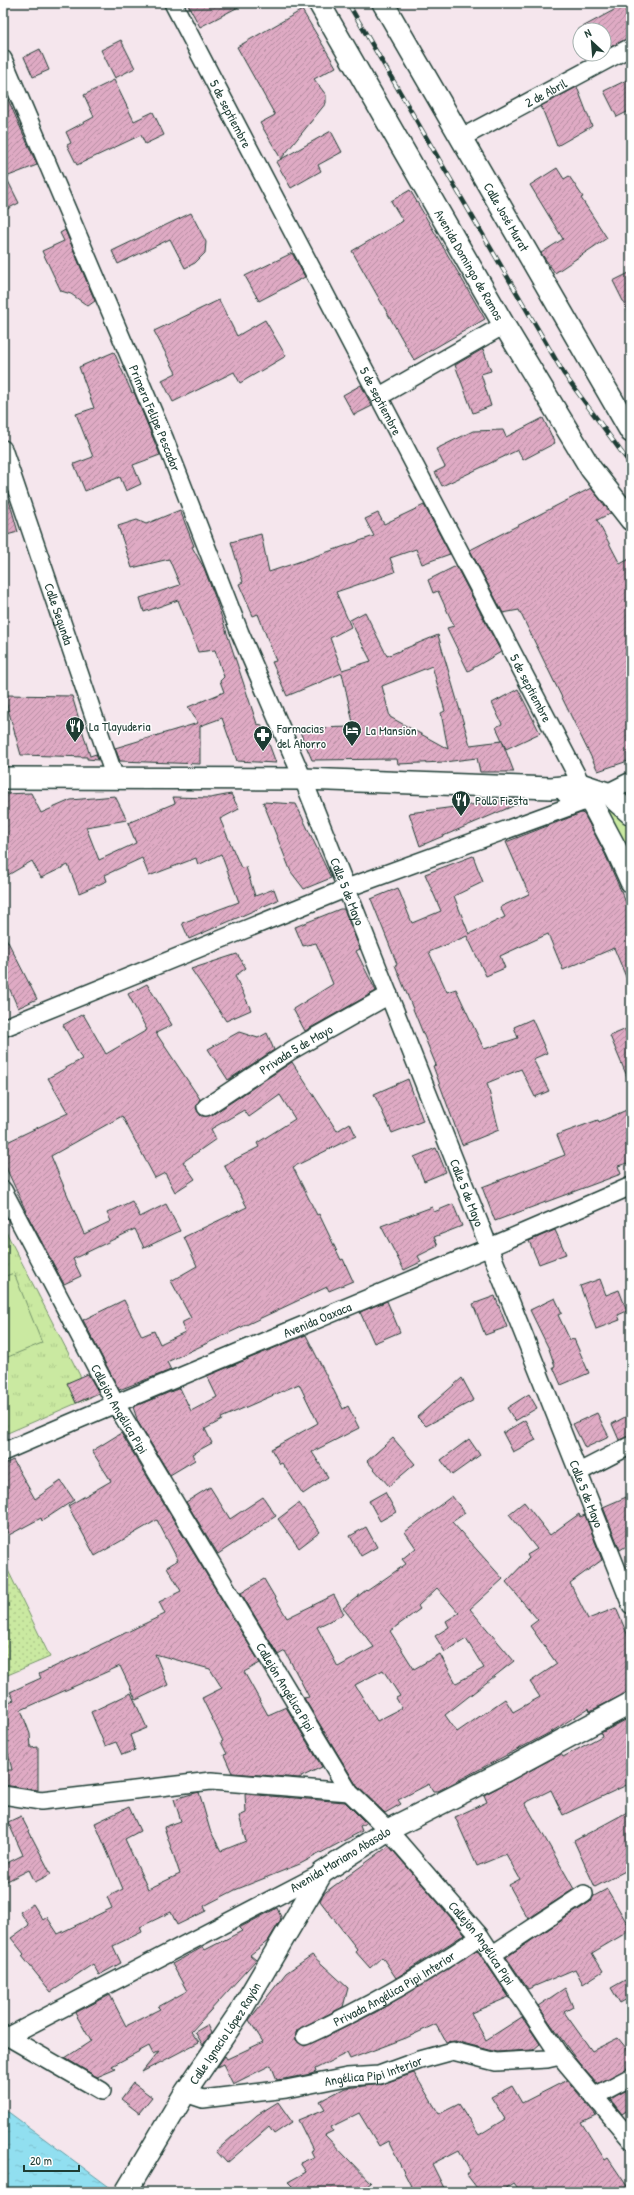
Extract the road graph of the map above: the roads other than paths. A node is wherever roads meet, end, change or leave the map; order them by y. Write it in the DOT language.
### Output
graph roads {
  1 [pos="173,3"];
  2 [pos="319,3"];
  3 [pos="382,3"];
  4 [pos="631,47"];
  5 [pos="3,59"];
  6 [pos="461,138"];
  7 [pos="504,325"];
  8 [pos="380,396"];
  9 [pos="631,432"];
  10 [pos="3,449"];
  11 [pos="631,520"];
  12 [pos="3,778"];
  13 [pos="115,778"];
  14 [pos="303,779"];
  15 [pos="631,781"];
  16 [pos="593,792"];
  17 [pos="631,814"];
  18 [pos="631,882"];
  19 [pos="347,888"];
  20 [pos="389,995"];
  21 [pos="3,1028"];
  22 [pos="206,1107"];
  23 [pos="631,1186"];
  24 [pos="3,1190"];
  25 [pos="488,1249"];
  26 [pos="115,1403"];
  27 [pos="631,1446"];
  28 [pos="3,1452"];
  29 [pos="579,1472"];
  30 [pos="631,1605"];
  31 [pos="631,1703"];
  32 [pos="349,1792"];
  33 [pos="3,1795"];
  34 [pos="388,1830"];
  35 [pos="322,1873"];
  36 [pos="584,1894"];
  37 [pos="480,1936"];
  38 [pos="493,1954"];
  39 [pos="5,2035"];
  40 [pos="305,2036"];
  41 [pos="560,2056"];
  42 [pos="631,2077"];
  43 [pos="102,2091"];
  44 [pos="185,2092"];
  45 [pos="595,2096"];
  46 [pos="631,2140"];
  47 [pos="126,2192"];
  1 -- 8 [label="street, 5 de septiembre"];
  2 -- 7 [label="street, Avenida Domingo de Ramos"];
  3 -- 6 [label="street, Calle José Murat"];
  4 -- 6 [label="street, 2 de Abril"];
  5 -- 14 [label="street, Primera Felipe Pescador"];
  6 -- 9 [label="street, Calle José Murat"];
  7 -- 8 [label="street"];
  7 -- 11 [label="street, Avenida Domingo de Ramos"];
  8 -- 16 [label="street, 5 de septiembre"];
  10 -- 13 [label="street, Calle Segunda"];
  12 -- 13 [label="street"];
  13 -- 14 [label="street"];
  14 -- 16 [label="street"];
  14 -- 19 [label="street, Calle 5 de Mayo"];
  15 -- 16 [label="street"];
  16 -- 17 [label="street"];
  16 -- 18 [label="street"];
  16 -- 19 [label="street"];
  19 -- 20 [label="street, Calle 5 de Mayo"];
  19 -- 21 [label="street"];
  20 -- 22 [label="street, Privada 5 de Mayo"];
  20 -- 25 [label="street, Calle 5 de Mayo"];
  23 -- 25 [label="street, Avenida Oaxaca"];
  24 -- 26 [label="street, Callejón Angélica Pipi"];
  25 -- 26 [label="street, Avenida Oaxaca"];
  25 -- 29 [label="street, Calle 5 de Mayo"];
  26 -- 28 [label="street, Avenida Oaxaca"];
  26 -- 32 [label="street, Callejón Angélica Pipi"];
  27 -- 29 [label="street"];
  29 -- 30 [label="street, Calle 5 de Mayo"];
  31 -- 34 [label="street, Avenida Mariano Abasolo"];
  32 -- 33 [label="street"];
  32 -- 34 [label="street, Callejón Angélica Pipi"];
  34 -- 35 [label="street, Avenida Mariano Abasolo"];
  34 -- 37 [label="street, Callejón Angélica Pipi"];
  35 -- 39 [label="street, Avenida Mariano Abasolo"];
  35 -- 44 [label="street, Calle Ignacio López Rayón"];
  36 -- 38 [label="street"];
  37 -- 38 [label="street, Callejón Angélica Pipi"];
  37 -- 40 [label="street, Privada Angélica Pipi Interior"];
  38 -- 41 [label="street, Callejón Angélica Pipi"];
  39 -- 43 [label="street"];
  41 -- 44 [label="street, Angélica Pipi Interior"];
  41 -- 45 [label="street, Callejón Angélica Pipi"];
  42 -- 45 [label="street"];
  44 -- 47 [label="street, Calle Ignacio López Rayón"];
  45 -- 46 [label="street, Callejón Angélica Pipi"];
}
